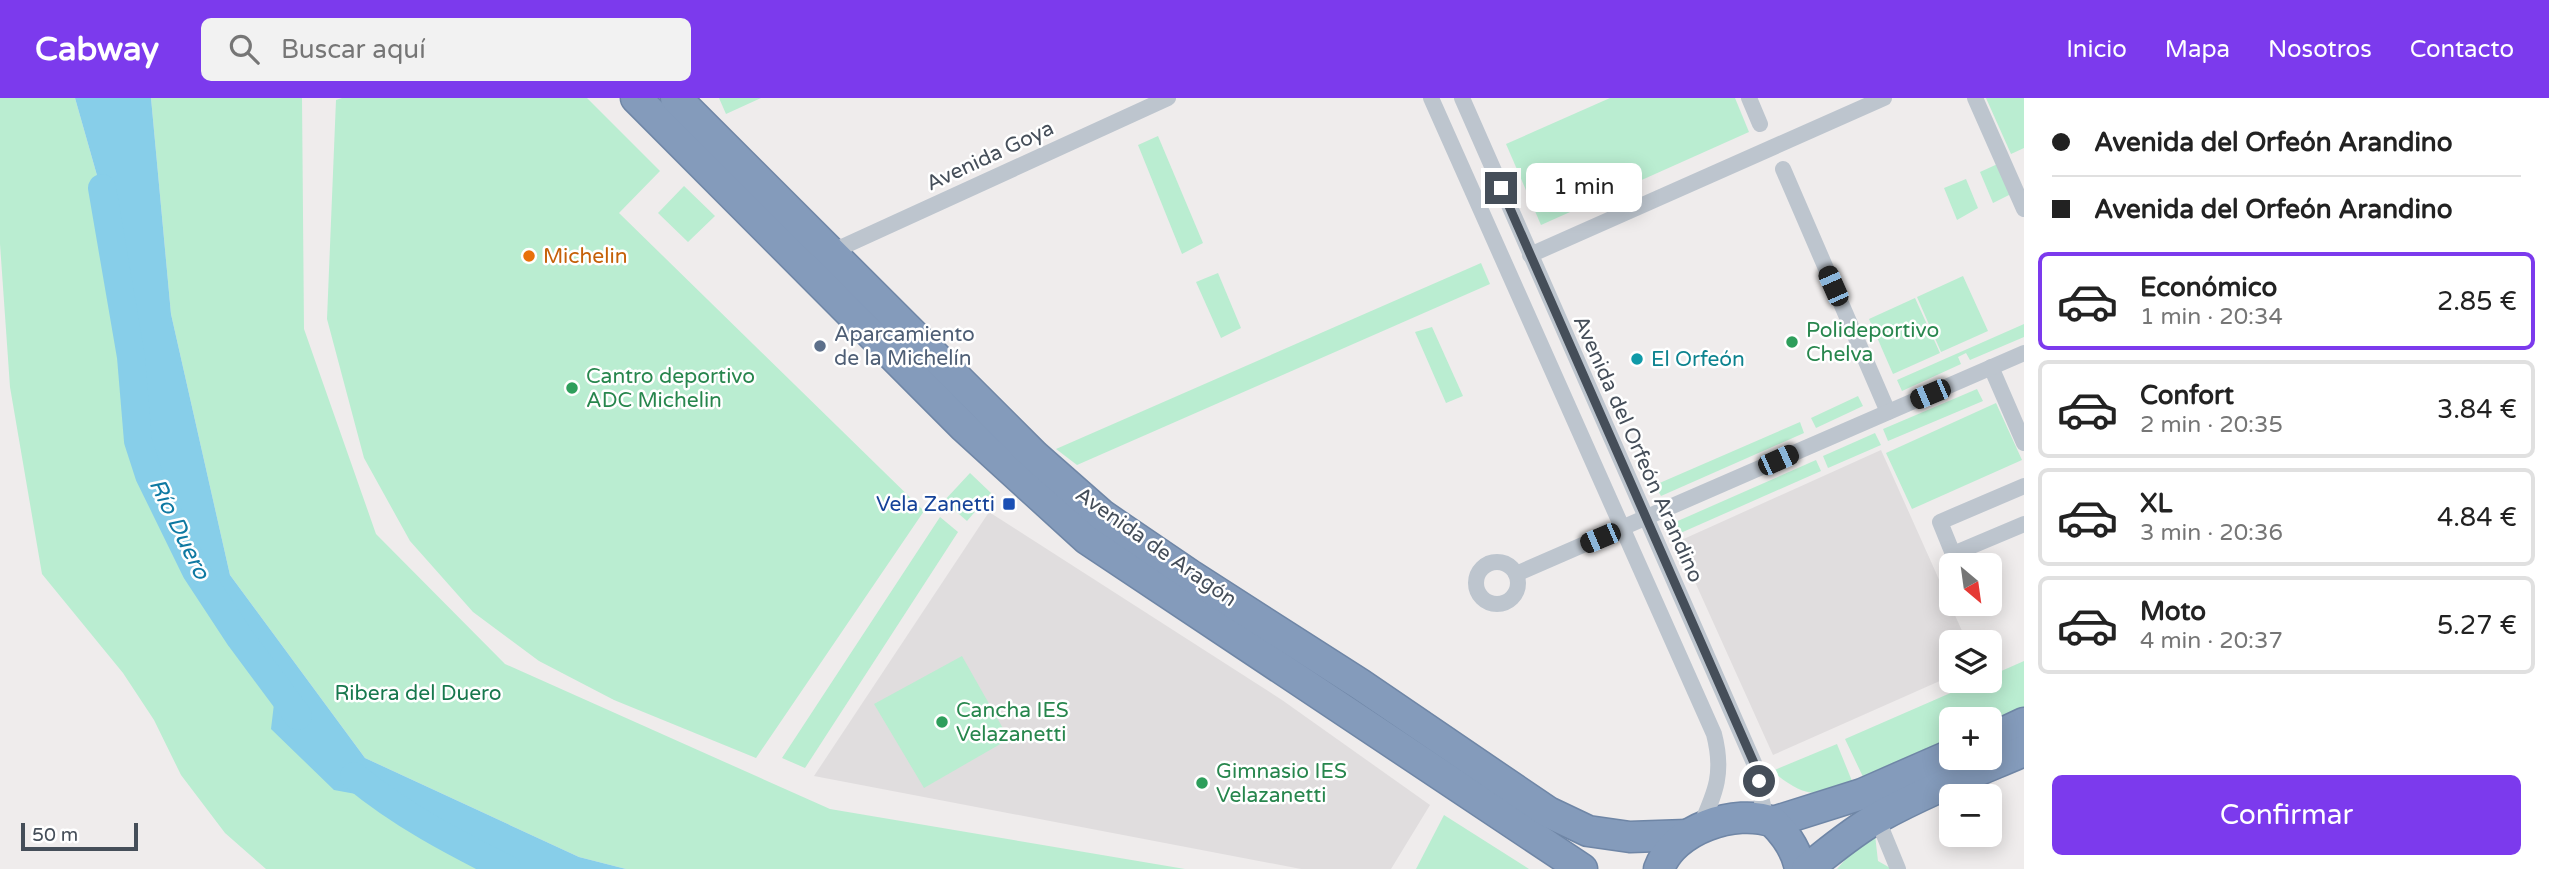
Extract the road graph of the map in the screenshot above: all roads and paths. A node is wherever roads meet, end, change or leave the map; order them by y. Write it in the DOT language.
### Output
graph roads {
  1 [pos="636,98"];
  2 [pos="676,98"];
  3 [pos="1168,98"];
  4 [pos="1431,98"];
  5 [pos="1462,98"];
  6 [pos="1749,98"];
  7 [pos="1884,98"];
  8 [pos="1975,98"];
  9 [pos="1760,124"];
  10 [pos="1783,169"];
  11 [pos="743,204"];
  12 [pos="2024,208"];
  13 [pos="829,253"];
  14 [pos="1530,255"];
  15 [pos="2024,352"];
  16 [pos="1991,367"];
  17 [pos="1888,412"];
  18 [pos="2024,443"];
  19 [pos="2024,486"];
  20 [pos="1646,518"];
  21 [pos="2024,524"];
  22 [pos="1621,529"];
  23 [pos="1516,574"];
  24 [pos="2024,723"];
  25 [pos="2002,733"];
  26 [pos="2024,751"];
  27 [pos="1939,760"];
  28 [pos="1770,821"];
  29 [pos="1882,830"];
  30 [pos="1693,831"];
  31 [pos="1582,869"];
  32 [pos="1659,869"];
  33 [pos="1800,869"];
  34 [pos="1807,869"];
  35 [pos="1898,869"];
  1 -- 11 [label="highway, Avenida de Aragón"];
  2 -- 13 [label="highway, Avenida de Aragón"];
  3 -- 13 [label="street, Avenida Goya"];
  4 -- 22 [label="street"];
  5 -- 14 [label="street, Avenida del Orfeón Arandino"];
  6 -- 9 [label="street"];
  7 -- 14 [label="street"];
  8 -- 12 [label="street"];
  10 -- 17 [label="street"];
  11 -- 13 [label="street"];
  11 -- 31 [label="highway, Avenida de Aragón"];
  13 -- 30 [label="highway, Avenida de Aragón"];
  14 -- 20 [label="street, Avenida del Orfeón Arandino"];
  15 -- 16 [label="street"];
  16 -- 17 [label="street"];
  16 -- 18 [label="street"];
  17 -- 20 [label="street"];
  19 -- 21 [label="street"];
  20 -- 22 [label="street"];
  20 -- 28 [label="street, Avenida del Orfeón Arandino"];
  22 -- 23 [label="street"];
  22 -- 30 [label="street"];
  24 -- 25 [label="highway"];
  26 -- 34 [label="highway"];
  27 -- 28 [label="highway, Avenida de Aragón"];
  28 -- 30 [label="highway, Avenida de Aragón"];
  28 -- 33 [label="highway"];
  29 -- 35 [label="street"];
  30 -- 32 [label="highway"];
}
